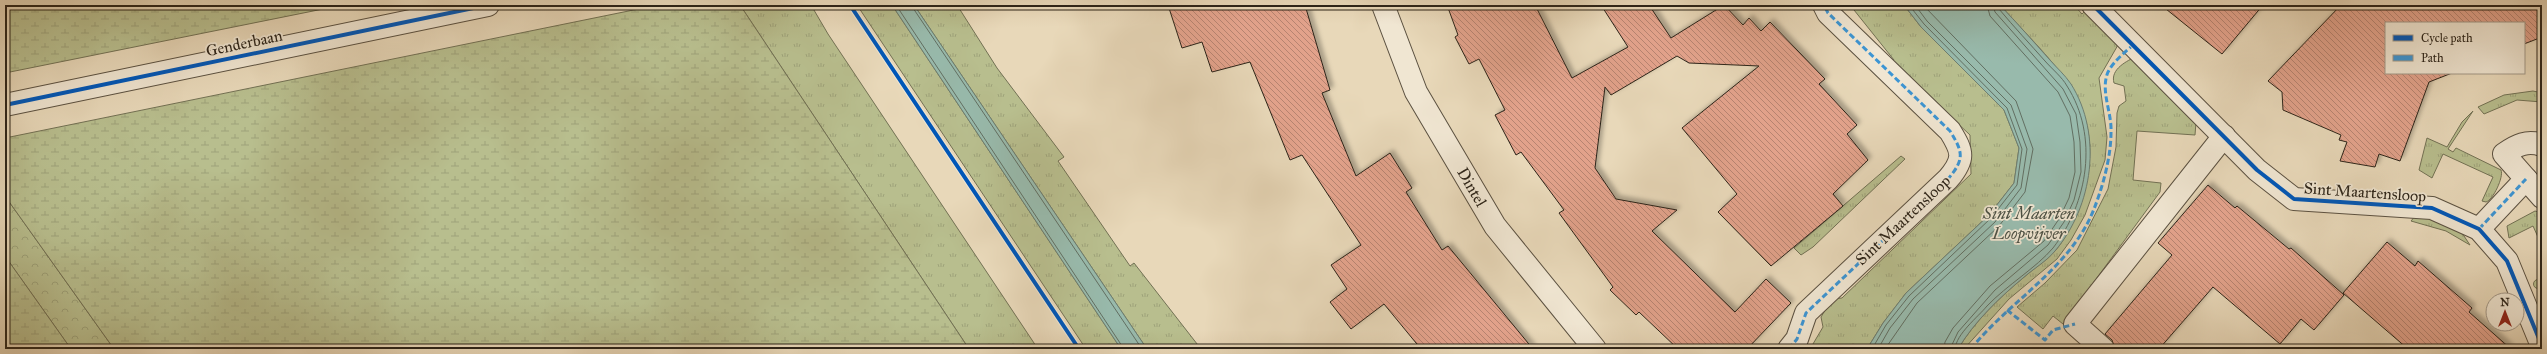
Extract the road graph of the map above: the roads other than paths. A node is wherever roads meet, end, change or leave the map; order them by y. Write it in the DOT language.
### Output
graph roads {
  1 [pos="488,5"];
  2 [pos="1383,5"];
  3 [pos="1824,5"];
  4 [pos="2093,5"];
  5 [pos="5,105"];
  6 [pos="2224,136"];
  7 [pos="2542,145"];
  8 [pos="2526,179"];
  9 [pos="2542,197"];
  10 [pos="2479,229"];
  11 [pos="2542,346"];
  12 [pos="1595,349"];
  13 [pos="1789,349"];
  14 [pos="2103,349"];
  1 -- 5 [label="street, Genderbaan"];
  2 -- 12 [label="street, Dintel"];
  3 -- 13 [label="street, Sint Maartensloop"];
  4 -- 6 [label="street, Sint Maartensloop"];
  6 -- 10 [label="street, Sint Maartensloop"];
  6 -- 14 [label="street"];
  7 -- 8 [label="street"];
  8 -- 9 [label="street"];
  8 -- 10 [label="street"];
  10 -- 11 [label="street, Sint Maartensloop"];
}
